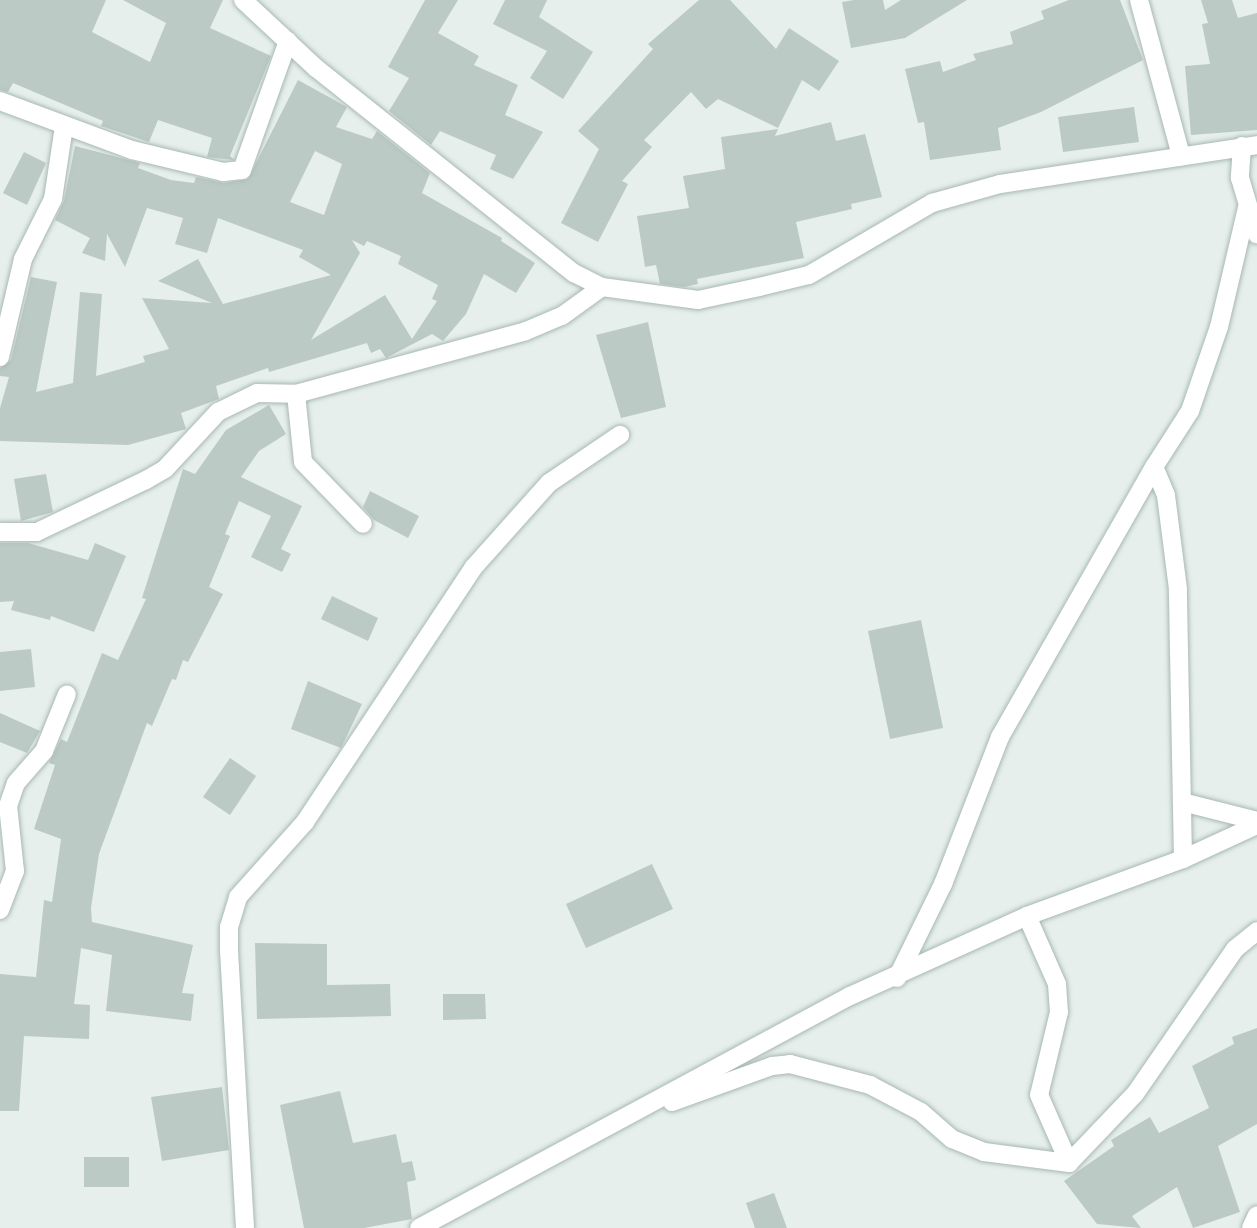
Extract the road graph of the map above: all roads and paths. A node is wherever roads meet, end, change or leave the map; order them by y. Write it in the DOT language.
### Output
graph roads {
  1 [pos="243,0"];
  2 [pos="1139,0"];
  3 [pos="288,42"];
  4 [pos="0,101"];
  5 [pos="64,126"];
  6 [pos="1249,145"];
  7 [pos="1181,156"];
  8 [pos="1246,208"];
  9 [pos="1257,235"];
  10 [pos="602,288"];
  11 [pos="0,357"];
  12 [pos="296,394"];
  13 [pos="620,435"];
  14 [pos="1154,467"];
  15 [pos="363,524"];
  16 [pos="0,532"];
  17 [pos="67,694"];
  18 [pos="1182,802"];
  19 [pos="1257,823"];
  20 [pos="1183,860"];
  21 [pos="0,910"];
  22 [pos="1027,916"];
  23 [pos="1257,931"];
  24 [pos="897,978"];
  25 [pos="621,1121"];
  26 [pos="1070,1163"];
  27 [pos="1257,1215"];
  28 [pos="245,1228"];
  29 [pos="419,1228"];
  30 [pos="1251,1228"];
  1 -- 3 [label="street"];
  2 -- 7 [label="street"];
  3 -- 5 [label="street"];
  3 -- 10 [label="street"];
  4 -- 5 [label="street"];
  5 -- 11 [label="street"];
  6 -- 7 [label="street"];
  6 -- 8 [label="street"];
  7 -- 10 [label="street"];
  8 -- 9 [label="street"];
  8 -- 14 [label="street"];
  10 -- 12 [label="street"];
  12 -- 15 [label="street"];
  12 -- 16 [label="street"];
  13 -- 28 [label="street"];
  14 -- 18 [label="street"];
  14 -- 24 [label="street"];
  17 -- 21 [label="street"];
  18 -- 19 [label="street"];
  18 -- 20 [label="street"];
  19 -- 20 [label="street"];
  20 -- 22 [label="street"];
  22 -- 24 [label="street"];
  22 -- 26 [label="street"];
  23 -- 26 [label="street"];
  24 -- 25 [label="street"];
  25 -- 26 [label="street"];
  25 -- 29 [label="street"];
  27 -- 30 [label="street"];
}
